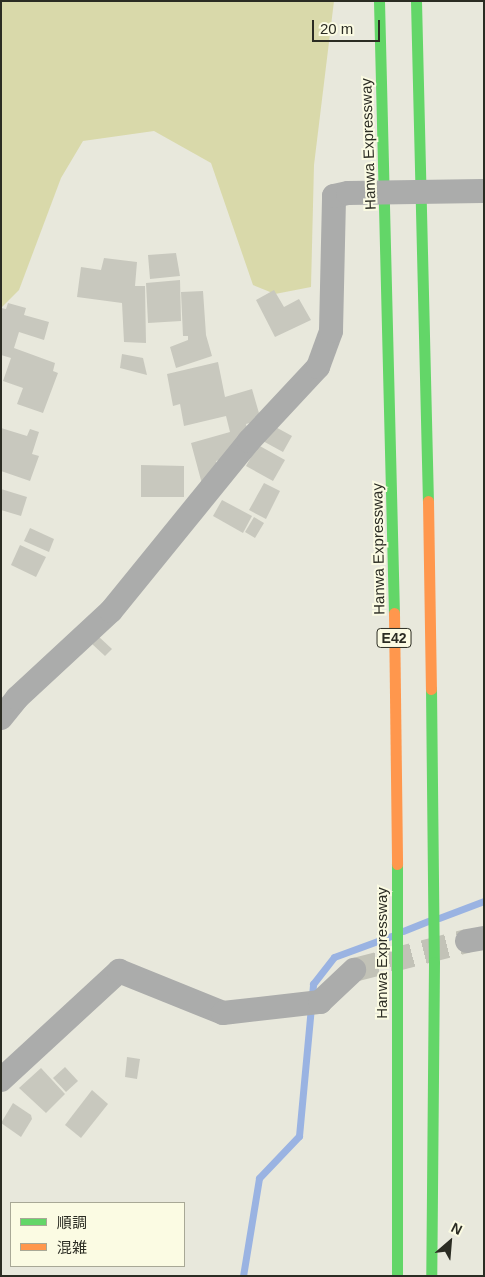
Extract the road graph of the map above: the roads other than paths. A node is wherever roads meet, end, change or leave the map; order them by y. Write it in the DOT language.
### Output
graph roads {
  1 [pos="378,1"];
  2 [pos="416,1"];
  3 [pos="483,191"];
  4 [pos="1,718"];
  5 [pos="354,970"];
  6 [pos="1,1080"];
  7 [pos="397,1276"];
  8 [pos="431,1276"];
  1 -- 7 [label="highway, Hanwa Expressway / E42"];
  2 -- 8 [label="highway, E42"];
  3 -- 4 [label="street, bridge"];
  5 -- 6 [label="street"];
}
